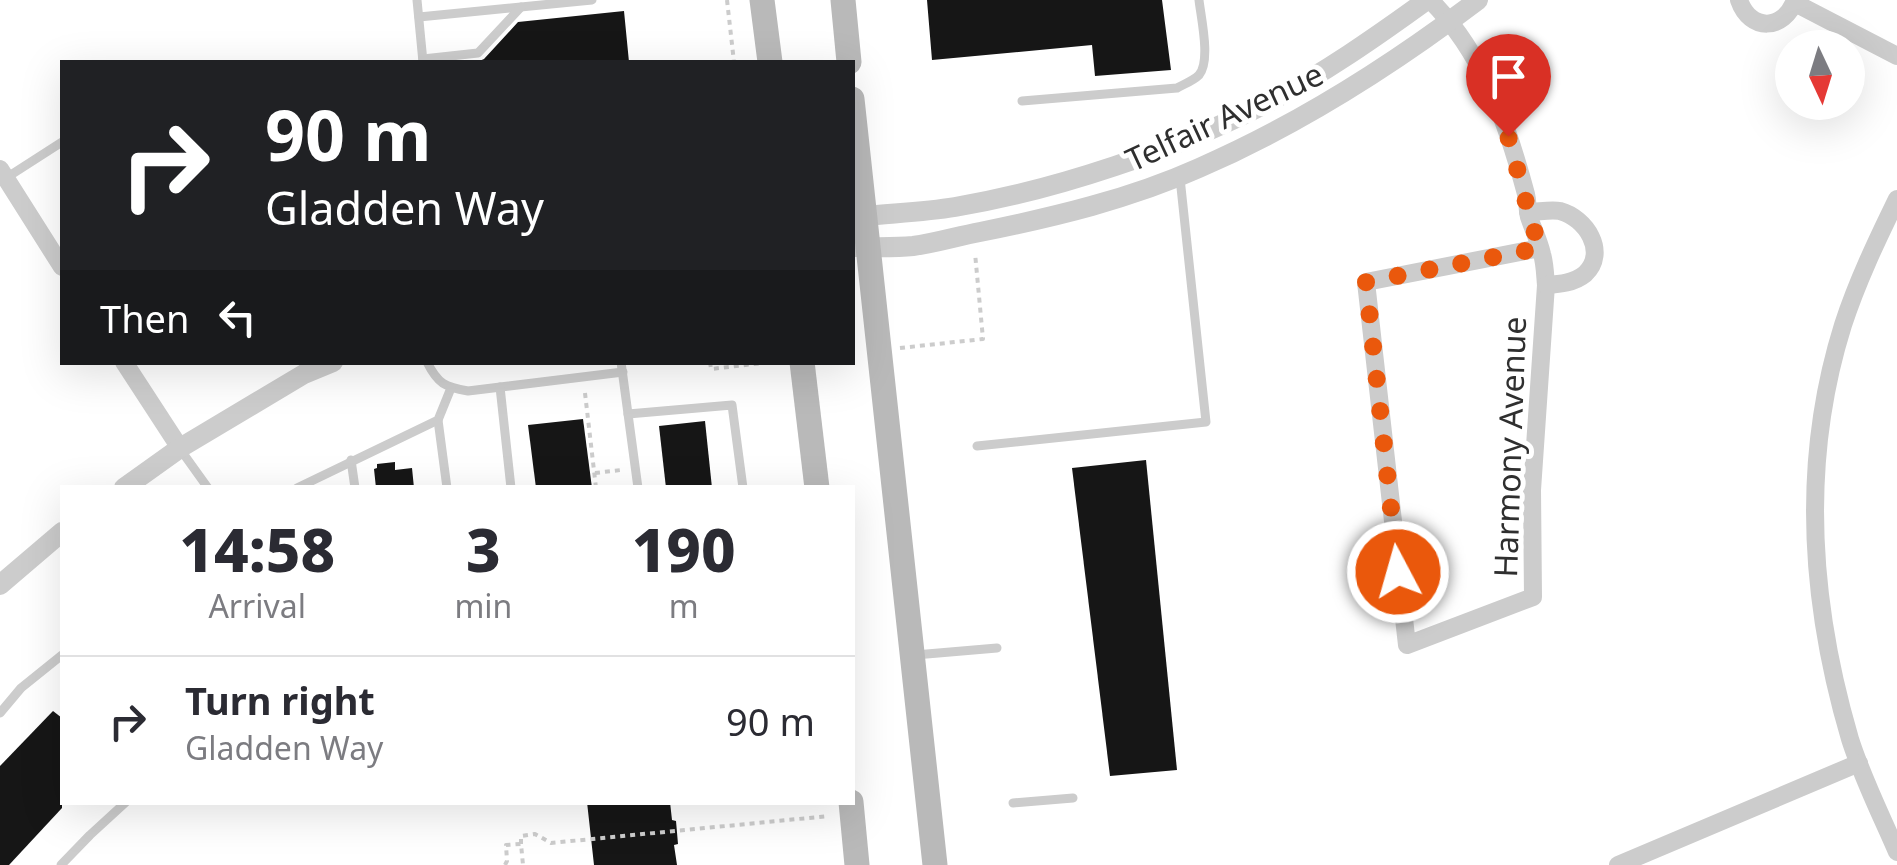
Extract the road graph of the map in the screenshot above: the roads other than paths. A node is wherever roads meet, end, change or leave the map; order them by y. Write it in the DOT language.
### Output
graph roads {
  1 [pos="417,0"];
  2 [pos="592,0"];
  3 [pos="762,0"];
  4 [pos="843,0"];
  5 [pos="1200,0"];
  6 [pos="1429,0"];
  7 [pos="1478,0"];
  8 [pos="1740,0"];
  9 [pos="1795,1"];
  10 [pos="521,7"];
  11 [pos="419,17"];
  12 [pos="1451,21"];
  13 [pos="1897,56"];
  14 [pos="423,60"];
  15 [pos="430,60"];
  16 [pos="770,60"];
  17 [pos="849,60"];
  18 [pos="1022,102"];
  19 [pos="60,143"];
  20 [pos="855,159"];
  21 [pos="1180,175"];
  22 [pos="2,176"];
  23 [pos="1897,199"];
  24 [pos="1528,212"];
  25 [pos="858,219"];
  26 [pos="860,247"];
  27 [pos="1540,248"];
  28 [pos="60,263"];
  29 [pos="1546,285"];
  30 [pos="126,365"];
  31 [pos="326,365"];
  32 [pos="428,365"];
  33 [pos="802,365"];
  34 [pos="622,367"];
  35 [pos="500,387"];
  36 [pos="451,388"];
  37 [pos="628,414"];
  38 [pos="438,420"];
  39 [pos="977,446"];
  40 [pos="180,448"];
  41 [pos="351,460"];
  42 [pos="128,485"];
  43 [pos="206,485"];
  44 [pos="303,485"];
  45 [pos="355,485"];
  46 [pos="447,485"];
  47 [pos="511,485"];
  48 [pos="638,485"];
  49 [pos="742,485"];
  50 [pos="816,485"];
  51 [pos="60,534"];
  52 [pos="0,586"];
  53 [pos="997,648"];
  54 [pos="914,656"];
  55 [pos="60,657"];
  56 [pos="0,713"];
  57 [pos="1860,762"];
  58 [pos="1072,798"];
  59 [pos="1012,803"];
  60 [pos="123,805"];
  61 [pos="840,809"];
  62 [pos="1897,852"];
  63 [pos="61,865"];
  64 [pos="857,865"];
  65 [pos="935,865"];
  66 [pos="1618,865"];
  1 -- 11 [label="lane"];
  2 -- 10 [label="lane"];
  3 -- 16 [label="main road"];
  4 -- 17 [label="main road"];
  5 -- 18 [label="lane"];
  6 -- 12 [label="street, Harmony Avenue"];
  6 -- 25 [label="street, Telfair Avenue"];
  7 -- 12 [label="street, Telfair Avenue"];
  8 -- 9 [label="street"];
  9 -- 13 [label="street"];
  10 -- 11 [label="lane"];
  10 -- 15 [label="lane"];
  11 -- 14 [label="lane"];
  12 -- 21 [label="street, Telfair Avenue"];
  12 -- 24 [label="street, Harmony Avenue"];
  19 -- 22 [label="lane"];
  20 -- 25 [label="main road"];
  21 -- 26 [label="street, Telfair Avenue"];
  21 -- 39 [label="lane"];
  22 -- 28 [label="street"];
  23 -- 57 [label="street"];
  24 -- 27 [label="street, Harmony Avenue"];
  24 -- 29 [label="street, Harmony Avenue"];
  25 -- 26 [label="main road"];
  26 -- 54 [label="main road"];
  27 -- 29 [label="street, Harmony Avenue"];
  27 -- 29 [label="street, Harmony Avenue"];
  30 -- 40 [label="street"];
  31 -- 40 [label="street"];
  32 -- 36 [label="lane"];
  33 -- 50 [label="main road"];
  34 -- 35 [label="lane"];
  34 -- 37 [label="lane"];
  35 -- 36 [label="lane"];
  35 -- 47 [label="lane"];
  36 -- 38 [label="lane"];
  37 -- 48 [label="lane"];
  37 -- 49 [label="lane"];
  38 -- 41 [label="lane"];
  38 -- 46 [label="lane"];
  40 -- 42 [label="street"];
  40 -- 43 [label="lane"];
  41 -- 44 [label="lane"];
  41 -- 45 [label="lane"];
  51 -- 52 [label="street"];
  53 -- 54 [label="lane"];
  54 -- 65 [label="main road"];
  55 -- 56 [label="lane"];
  57 -- 62 [label="street"];
  57 -- 66 [label="street"];
  58 -- 59 [label="lane"];
  60 -- 63 [label="lane"];
  61 -- 64 [label="main road"];
}
